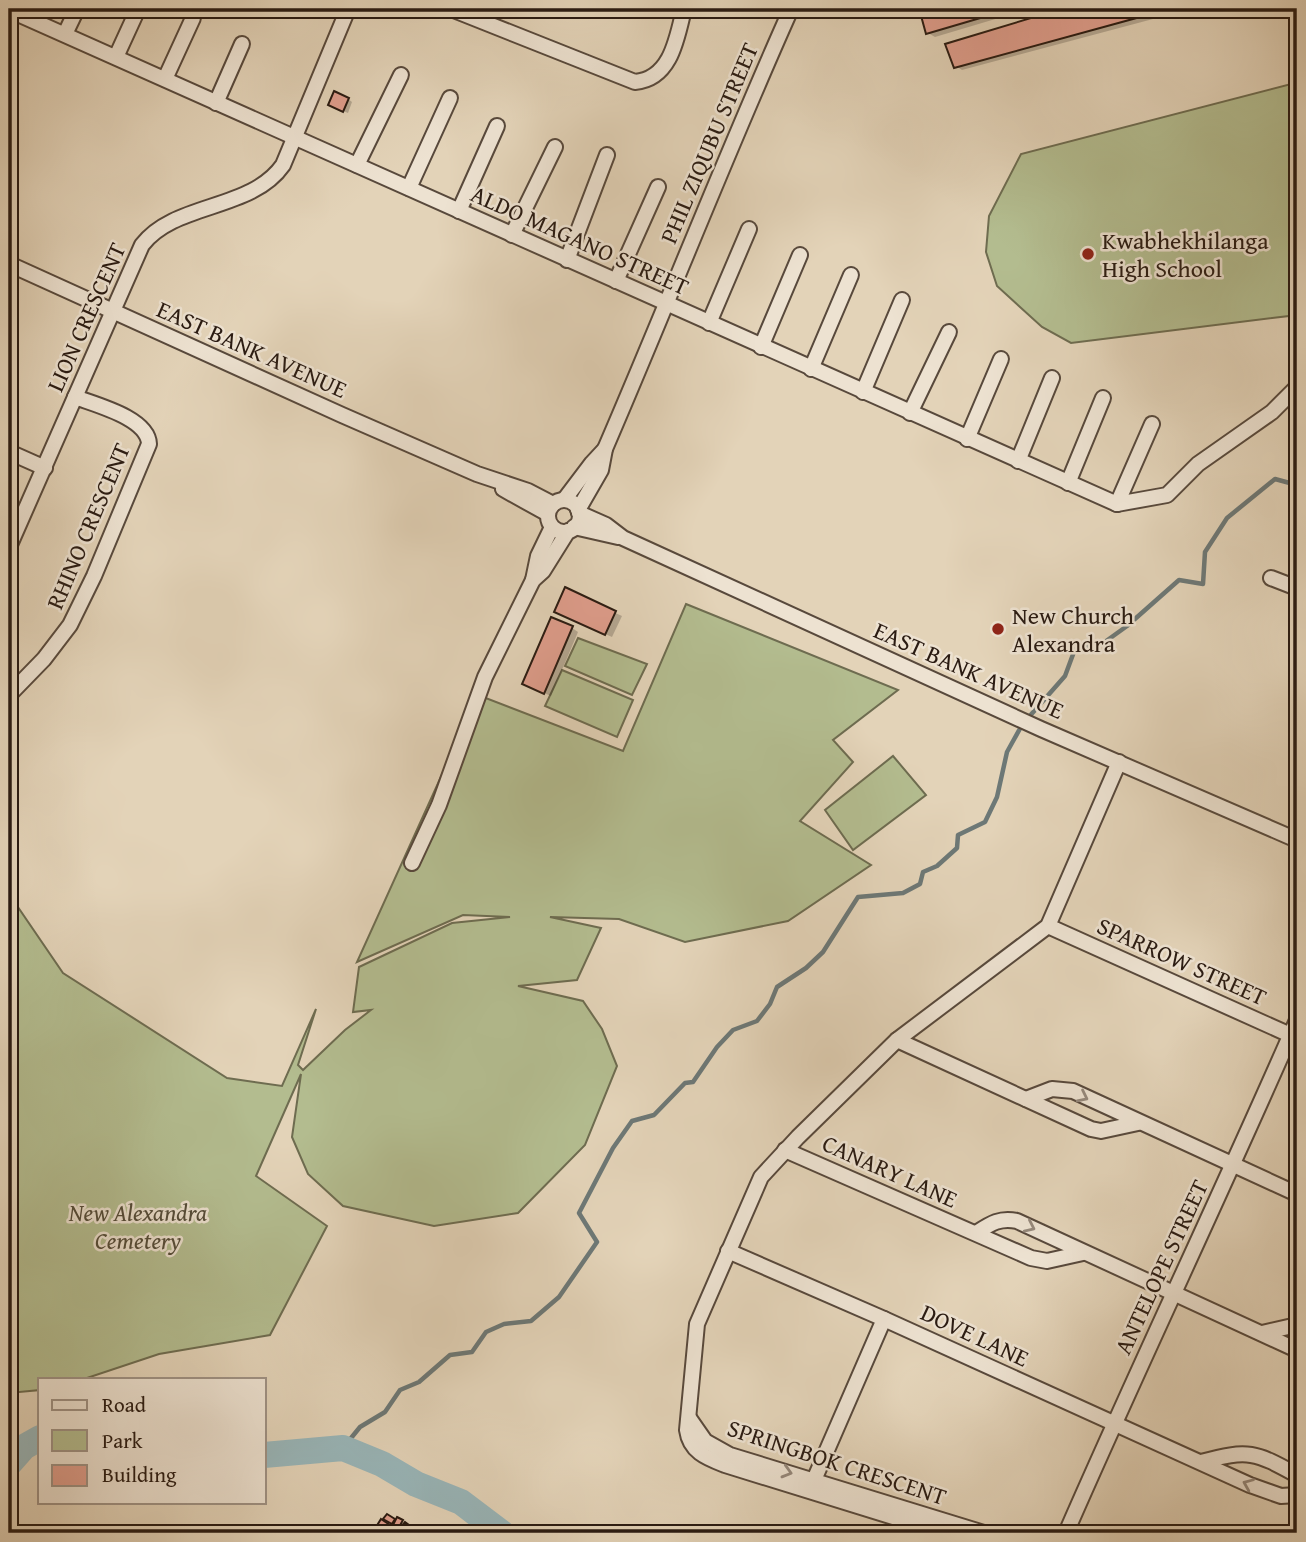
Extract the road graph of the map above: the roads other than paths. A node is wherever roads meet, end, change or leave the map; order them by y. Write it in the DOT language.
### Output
graph roads {
  1 [pos="77,9"];
  2 [pos="138,9"];
  3 [pos="348,9"];
  4 [pos="451,9"];
  5 [pos="684,9"];
  6 [pos="791,9"];
  7 [pos="12,10"];
  8 [pos="481,14"];
  9 [pos="193,18"];
  10 [pos="65,34"];
  11 [pos="242,44"];
  12 [pos="116,57"];
  13 [pos="401,75"];
  14 [pos="165,79"];
  15 [pos="450,98"];
  16 [pos="216,103"];
  17 [pos="496,126"];
  18 [pos="295,137"];
  19 [pos="555,147"];
  20 [pos="607,155"];
  21 [pos="358,165"];
  22 [pos="658,187"];
  23 [pos="409,188"];
  24 [pos="459,211"];
  25 [pos="749,229"];
  26 [pos="512,234"];
  27 [pos="800,255"];
  28 [pos="567,260"];
  29 [pos="9,264"];
  30 [pos="851,275"];
  31 [pos="616,281"];
  32 [pos="902,300"];
  33 [pos="667,305"];
  34 [pos="112,312"];
  35 [pos="709,323"];
  36 [pos="950,332"];
  37 [pos="761,347"];
  38 [pos="1000,359"];
  39 [pos="811,369"];
  40 [pos="1052,378"];
  41 [pos="1297,387"];
  42 [pos="863,392"];
  43 [pos="75,397"];
  44 [pos="1103,398"];
  45 [pos="910,413"];
  46 [pos="1152,424"];
  47 [pos="967,439"];
  48 [pos="605,449"];
  49 [pos="9,452"];
  50 [pos="1018,461"];
  51 [pos="45,468"];
  52 [pos="1068,483"];
  53 [pos="1117,504"];
  54 [pos="554,511"];
  55 [pos="575,521"];
  56 [pos="9,547"];
  57 [pos="1271,578"];
  58 [pos="533,580"];
  59 [pos="1297,589"];
  60 [pos="9,695"];
  61 [pos="1119,762"];
  62 [pos="1297,840"];
  63 [pos="412,863"];
  64 [pos="1048,926"];
  65 [pos="1297,1020"];
  66 [pos="1294,1036"];
  67 [pos="897,1040"];
  68 [pos="1026,1099"];
  69 [pos="1138,1123"];
  70 [pos="785,1150"];
  71 [pos="1234,1165"];
  72 [pos="1297,1194"];
  73 [pos="976,1234"];
  74 [pos="729,1251"];
  75 [pos="1083,1252"];
  76 [pos="1173,1294"];
  77 [pos="884,1319"];
  78 [pos="1297,1325"];
  79 [pos="1262,1333"];
  80 [pos="1297,1350"];
  81 [pos="689,1418"];
  82 [pos="1114,1424"];
  83 [pos="1201,1462"];
  84 [pos="1297,1475"];
  85 [pos="814,1480"];
  86 [pos="1297,1495"];
  87 [pos="945,1533"];
  88 [pos="984,1533"];
  89 [pos="1066,1533"];
  1 -- 10 [label="street"];
  2 -- 12 [label="street"];
  3 -- 18 [label="street, LION CRESCENT"];
  4 -- 8 [label="street"];
  5 -- 8 [label="street"];
  6 -- 33 [label="street, PHIL ZIQUBU STREET"];
  7 -- 10 [label="street, ALDO MAGANO STREET"];
  9 -- 14 [label="street"];
  10 -- 12 [label="street, ALDO MAGANO STREET"];
  11 -- 16 [label="street"];
  12 -- 14 [label="street, ALDO MAGANO STREET"];
  13 -- 21 [label="street"];
  14 -- 16 [label="street, ALDO MAGANO STREET"];
  15 -- 23 [label="street"];
  16 -- 18 [label="street, ALDO MAGANO STREET"];
  17 -- 24 [label="street"];
  18 -- 21 [label="street, ALDO MAGANO STREET"];
  18 -- 34 [label="street, LION CRESCENT"];
  19 -- 26 [label="street"];
  20 -- 28 [label="street"];
  21 -- 23 [label="street, ALDO MAGANO STREET"];
  22 -- 31 [label="street"];
  23 -- 24 [label="street, ALDO MAGANO STREET"];
  24 -- 26 [label="street, ALDO MAGANO STREET"];
  25 -- 35 [label="street"];
  26 -- 28 [label="street, ALDO MAGANO STREET"];
  27 -- 37 [label="street"];
  28 -- 31 [label="street, ALDO MAGANO STREET"];
  29 -- 34 [label="street, EAST BANK AVENUE"];
  30 -- 39 [label="street"];
  31 -- 33 [label="street, ALDO MAGANO STREET"];
  32 -- 42 [label="street"];
  33 -- 35 [label="street, ALDO MAGANO STREET"];
  33 -- 48 [label="street, PHIL ZIQUBU STREET"];
  34 -- 43 [label="street, LION CRESCENT"];
  34 -- 54 [label="street, EAST BANK AVENUE"];
  35 -- 37 [label="street, ALDO MAGANO STREET"];
  36 -- 45 [label="street"];
  37 -- 39 [label="street, ALDO MAGANO STREET"];
  38 -- 47 [label="street"];
  39 -- 42 [label="street, ALDO MAGANO STREET"];
  40 -- 50 [label="street"];
  41 -- 53 [label="street"];
  42 -- 45 [label="street, ALDO MAGANO STREET"];
  43 -- 51 [label="street, LION CRESCENT"];
  43 -- 60 [label="street, RHINO CRESCENT"];
  44 -- 52 [label="street"];
  45 -- 47 [label="street, ALDO MAGANO STREET"];
  46 -- 53 [label="street"];
  47 -- 50 [label="street, ALDO MAGANO STREET"];
  48 -- 54 [label="street, PHIL ZIQUBU STREET"];
  48 -- 55 [label="street, PHIL ZIQUBU STREET"];
  49 -- 51 [label="street"];
  50 -- 52 [label="street, ALDO MAGANO STREET"];
  51 -- 56 [label="street, LION CRESCENT"];
  52 -- 53 [label="street, ALDO MAGANO STREET"];
  54 -- 55 [label="street"];
  54 -- 55 [label="street"];
  54 -- 58 [label="street, PHIL ZIQUBU STREET"];
  55 -- 58 [label="street, PHIL ZIQUBU STREET"];
  55 -- 61 [label="street, EAST BANK AVENUE"];
  57 -- 59 [label="street"];
  58 -- 63 [label="street"];
  61 -- 62 [label="street, EAST BANK AVENUE"];
  61 -- 64 [label="street, SPRINGBOK CRESCENT"];
  64 -- 66 [label="street, SPARROW STREET"];
  64 -- 67 [label="street, SPRINGBOK CRESCENT"];
  65 -- 66 [label="street, ANTELOPE STREET"];
  66 -- 71 [label="street, ANTELOPE STREET"];
  67 -- 68 [label="street"];
  67 -- 70 [label="street, SPRINGBOK CRESCENT"];
  68 -- 69 [label="street"];
  68 -- 69 [label="street, one-way"];
  69 -- 71 [label="street"];
  70 -- 73 [label="street, CANARY LANE"];
  70 -- 74 [label="street, SPRINGBOK CRESCENT"];
  71 -- 72 [label="street"];
  71 -- 76 [label="street, ANTELOPE STREET"];
  73 -- 75 [label="street, CANARY LANE"];
  73 -- 75 [label="street, CANARY LANE, one-way"];
  74 -- 77 [label="street, DOVE LANE"];
  74 -- 81 [label="street, SPRINGBOK CRESCENT"];
  75 -- 76 [label="street, CANARY LANE"];
  76 -- 79 [label="street, CANARY LANE"];
  76 -- 82 [label="street, ANTELOPE STREET"];
  77 -- 82 [label="street, DOVE LANE"];
  77 -- 85 [label="street"];
  78 -- 79 [label="street"];
  79 -- 80 [label="street, CANARY LANE"];
  81 -- 85 [label="street, SPRINGBOK CRESCENT, one-way"];
  81 -- 87 [label="street, SPRINGBOK CRESCENT"];
  82 -- 83 [label="street, DOVE LANE"];
  82 -- 89 [label="street, ANTELOPE STREET"];
  83 -- 84 [label="street"];
  86 -- 83 [label="street, DOVE LANE, one-way"];
  85 -- 88 [label="street, SPRINGBOK CRESCENT"];
}
